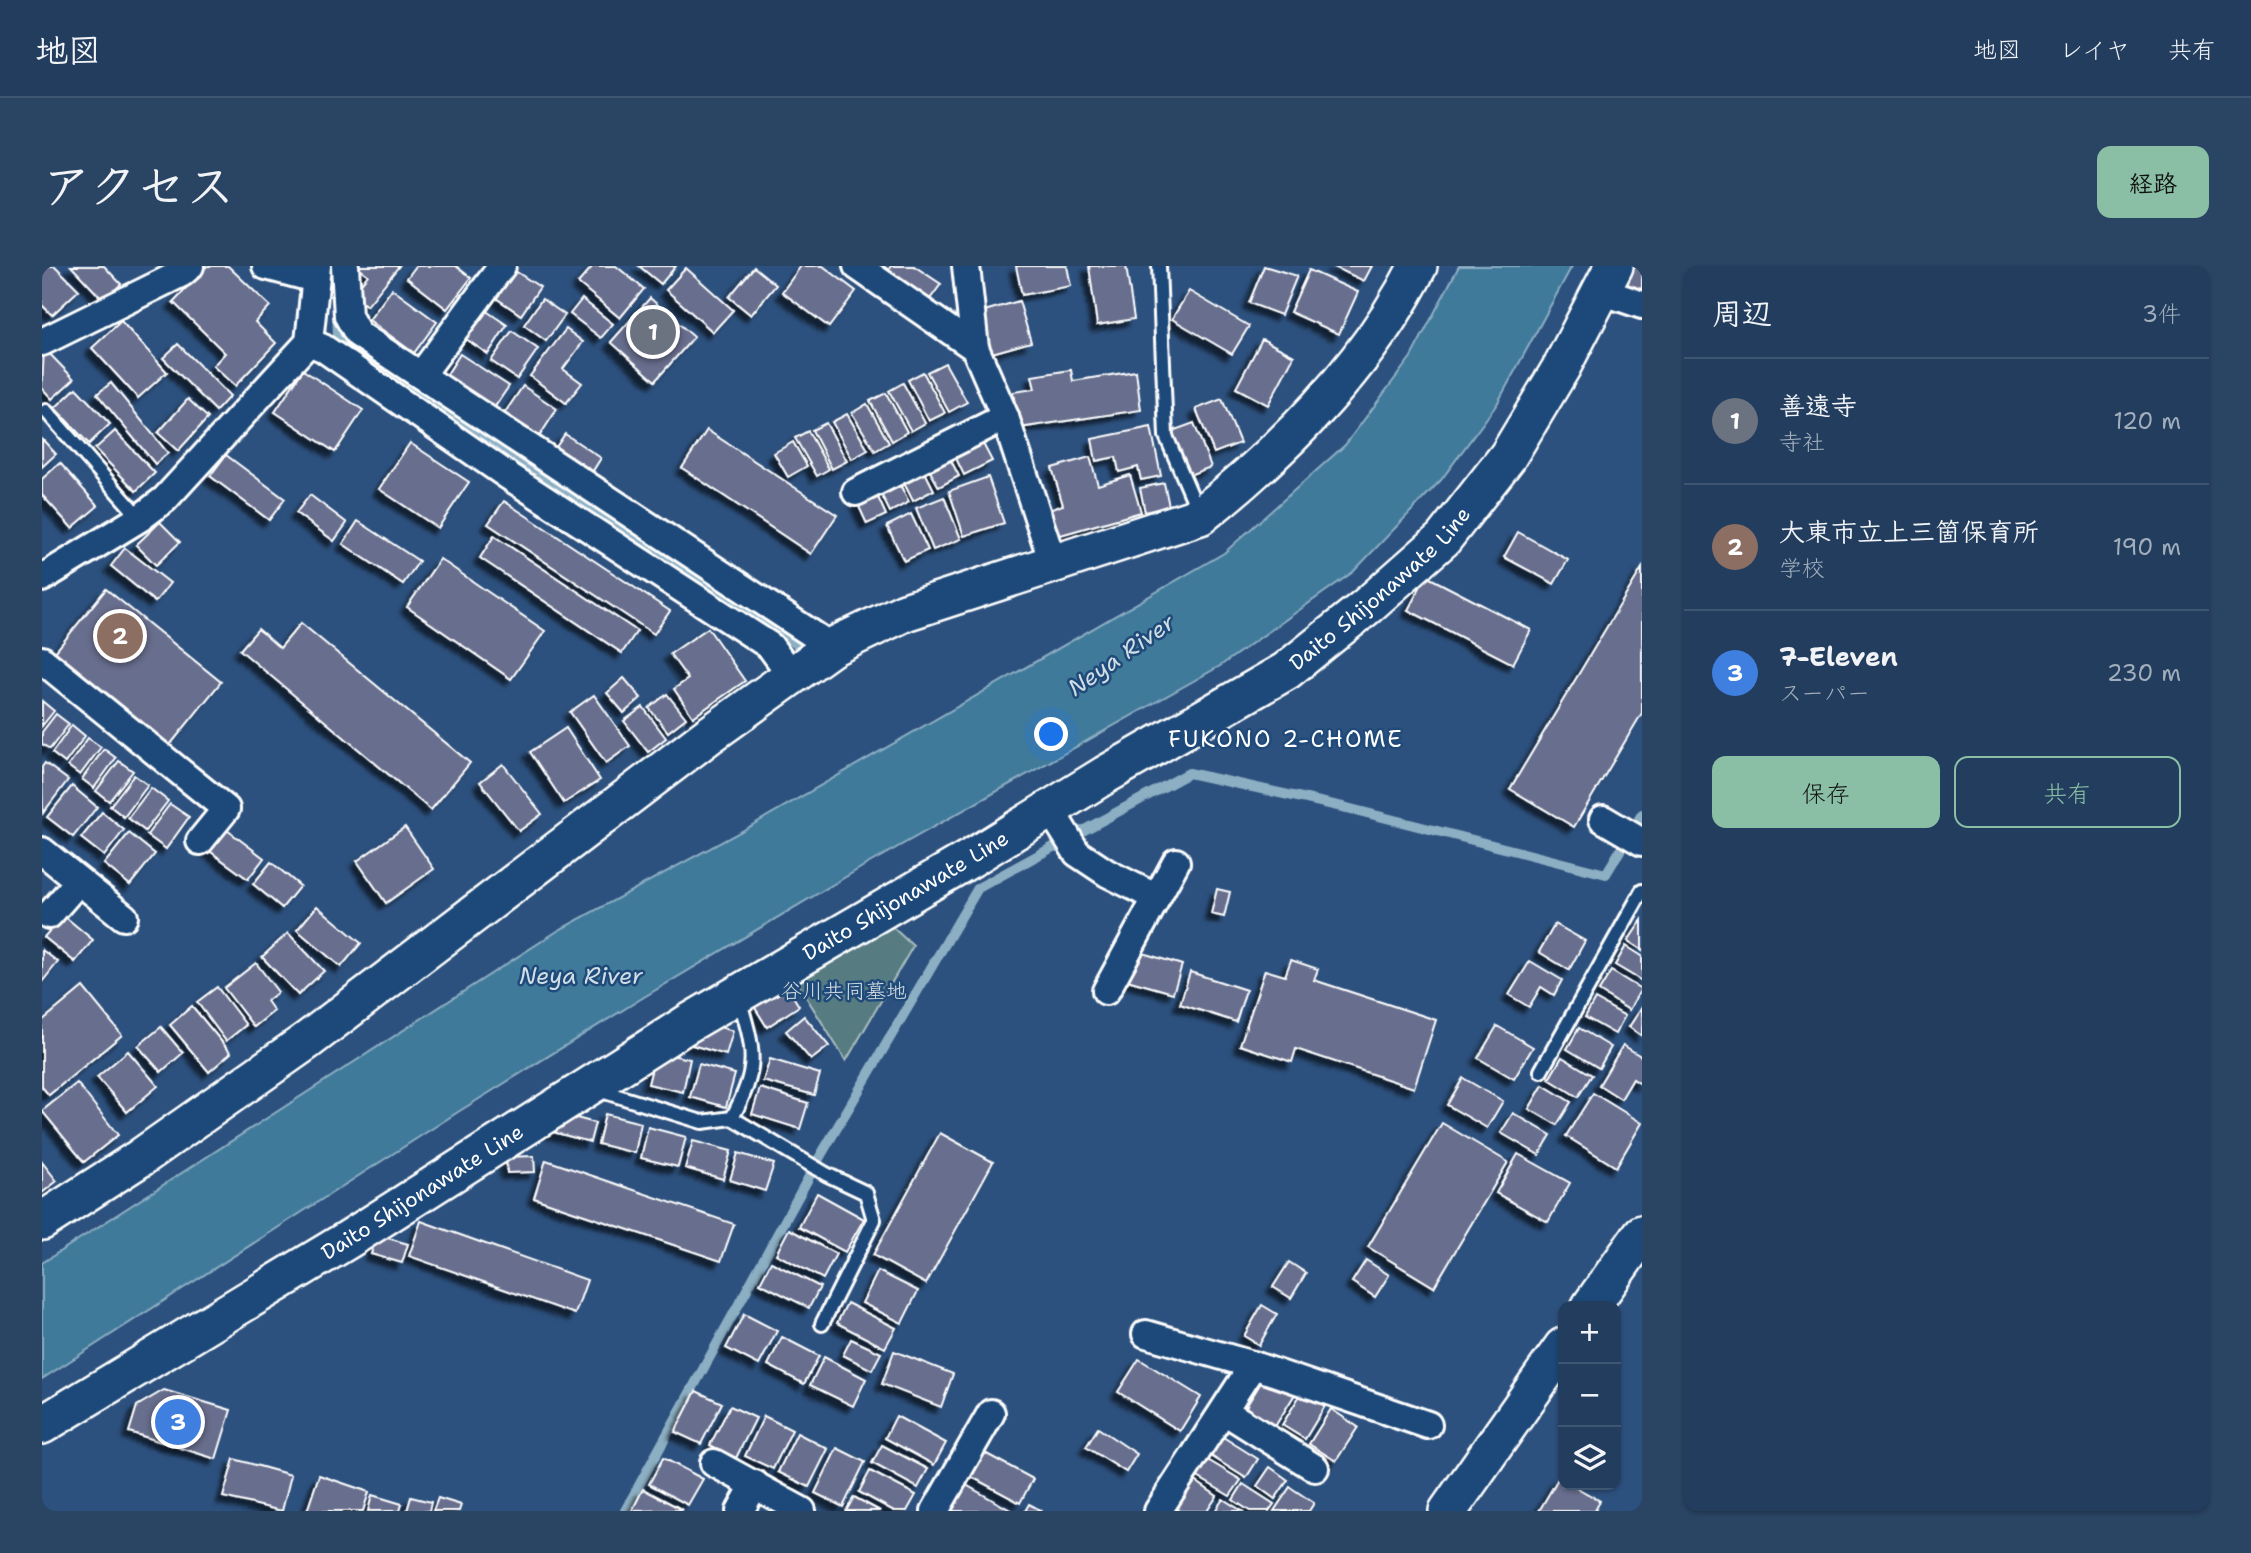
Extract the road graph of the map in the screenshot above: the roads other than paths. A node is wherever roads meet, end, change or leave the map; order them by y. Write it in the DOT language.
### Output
graph roads {
  1 [pos="190,266"];
  2 [pos="267,266"];
  3 [pos="345,266"];
  4 [pos="502,266"];
  5 [pos="857,266"];
  6 [pos="966,266"];
  7 [pos="1159,266"];
  8 [pos="1418,266"];
  9 [pos="316,272"];
  10 [pos="1608,279"];
  11 [pos="1642,305"];
  12 [pos="42,342"];
  13 [pos="309,342"];
  14 [pos="975,348"];
  15 [pos="421,375"];
  16 [pos="46,411"];
  17 [pos="1005,417"];
  18 [pos="856,492"];
  19 [pos="1200,516"];
  20 [pos="140,518"];
  21 [pos="1055,566"];
  22 [pos="42,578"];
  23 [pos="832,647"];
  24 [pos="42,660"];
  25 [pos="792,676"];
  26 [pos="1050,809"];
  27 [pos="1603,819"];
  28 [pos="200,841"];
  29 [pos="1642,842"];
  30 [pos="42,851"];
  31 [pos="1176,862"];
  32 [pos="78,883"];
  33 [pos="1642,891"];
  34 [pos="1155,897"];
  35 [pos="49,915"];
  36 [pos="124,917"];
  37 [pos="1106,991"];
  38 [pos="738,995"];
  39 [pos="1541,1071"];
  40 [pos="588,1087"];
  41 [pos="732,1118"];
  42 [pos="42,1221"];
  43 [pos="1642,1234"];
  44 [pos="1595,1301"];
  45 [pos="822,1324"];
  46 [pos="1146,1334"];
  47 [pos="1558,1354"];
  48 [pos="1253,1365"];
  49 [pos="1224,1411"];
  50 [pos="991,1413"];
  51 [pos="42,1425"];
  52 [pos="1428,1425"];
  53 [pos="714,1463"];
  54 [pos="1315,1468"];
  55 [pos="755,1484"];
  56 [pos="740,1511"];
  57 [pos="802,1511"];
  58 [pos="935,1511"];
  59 [pos="1158,1511"];
  60 [pos="1448,1511"];
  1 -- 12 [label="street"];
  2 -- 9 [label="street"];
  3 -- 15 [label="street"];
  4 -- 15 [label="street"];
  5 -- 14 [label="street"];
  6 -- 14 [label="street"];
  7 -- 19 [label="lane"];
  8 -- 19 [label="street"];
  9 -- 13 [label="street"];
  10 -- 11 [label="street"];
  10 -- 26 [label="street, Daito Shijonawate Line"];
  13 -- 20 [label="street"];
  13 -- 25 [label="street"];
  14 -- 17 [label="street"];
  15 -- 23 [label="street"];
  16 -- 20 [label="lane"];
  17 -- 18 [label="street"];
  17 -- 21 [label="street"];
  19 -- 21 [label="street"];
  20 -- 22 [label="street"];
  21 -- 23 [label="street"];
  23 -- 25 [label="street"];
  24 -- 28 [label="street"];
  25 -- 42 [label="street"];
  26 -- 34 [label="street"];
  26 -- 38 [label="street, Daito Shijonawate Line"];
  27 -- 29 [label="street"];
  30 -- 32 [label="street"];
  31 -- 34 [label="street"];
  32 -- 35 [label="street"];
  32 -- 36 [label="street"];
  33 -- 39 [label="lane"];
  34 -- 37 [label="street"];
  38 -- 40 [label="street, Daito Shijonawate Line"];
  38 -- 41 [label="lane"];
  40 -- 41 [label="lane"];
  40 -- 51 [label="street, Daito Shijonawate Line"];
  41 -- 45 [label="lane"];
  43 -- 44 [label="street"];
  46 -- 48 [label="street"];
  47 -- 60 [label="street"];
  48 -- 49 [label="street"];
  48 -- 52 [label="street"];
  49 -- 54 [label="street"];
  49 -- 59 [label="street"];
  50 -- 58 [label="street"];
  53 -- 55 [label="street"];
  55 -- 56 [label="street"];
  55 -- 57 [label="street"];
}
